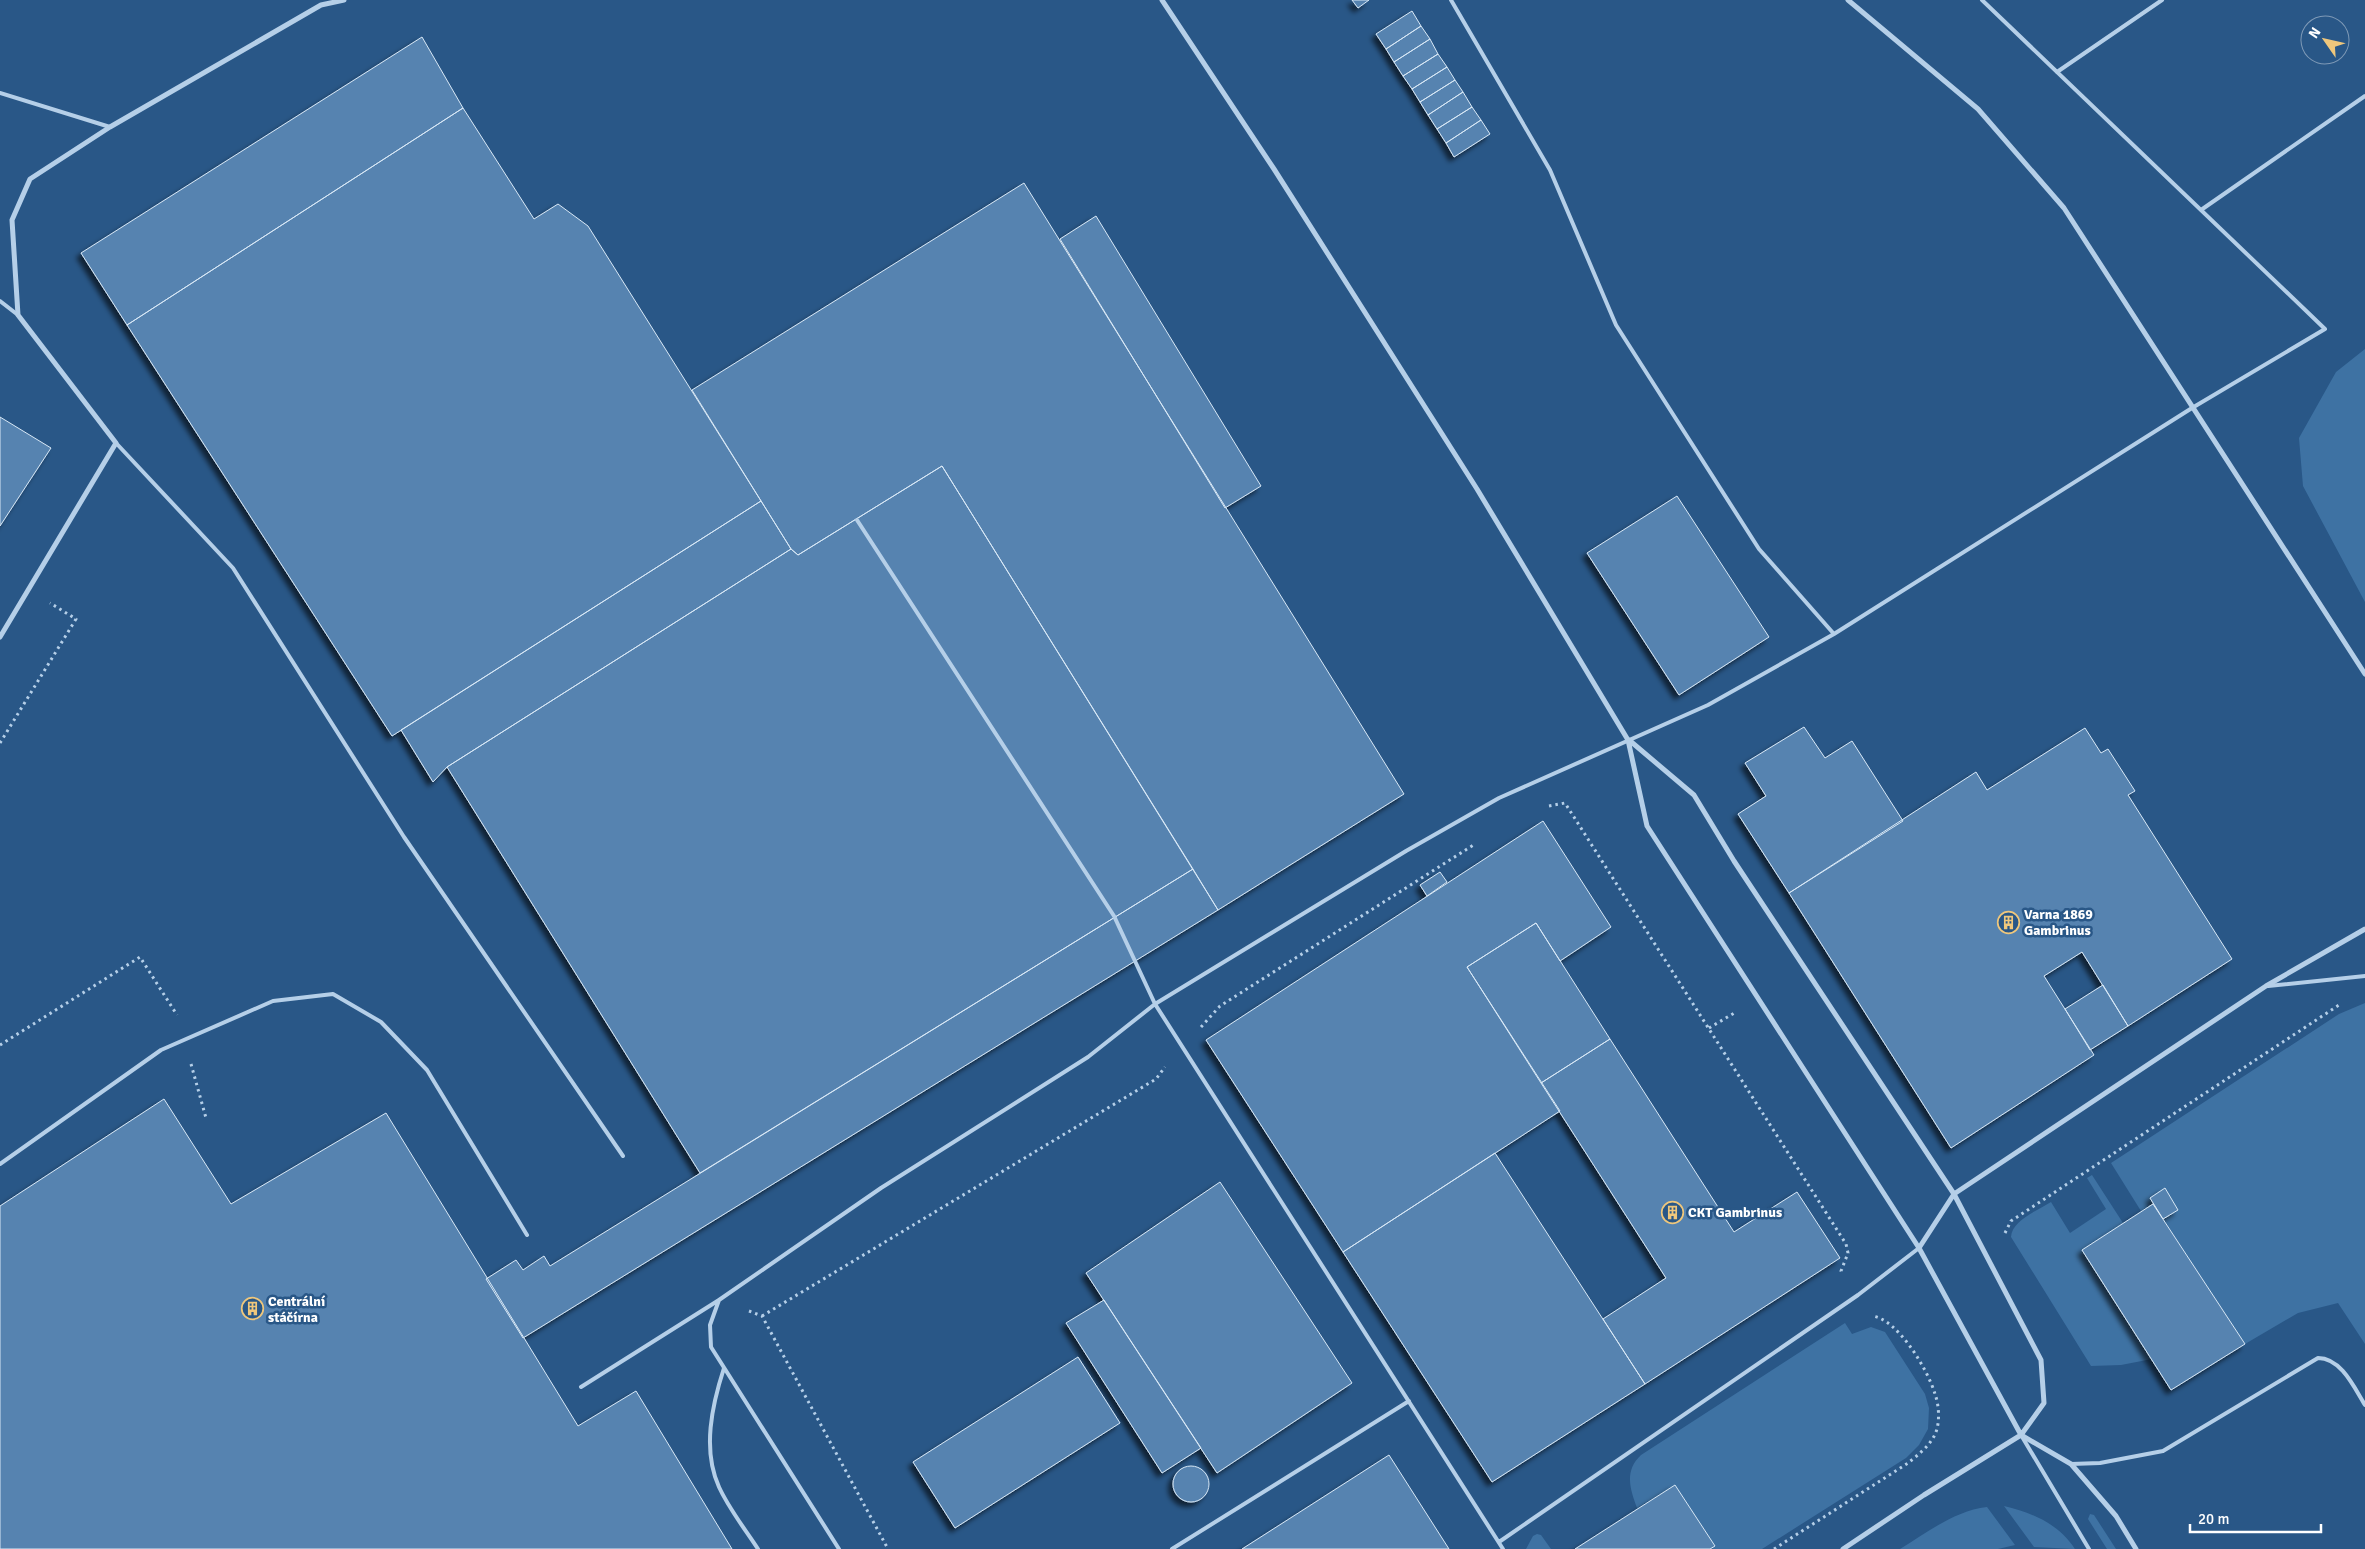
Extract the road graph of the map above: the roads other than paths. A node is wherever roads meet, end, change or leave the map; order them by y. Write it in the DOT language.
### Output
graph roads {
  1 [pos="344,0"];
  2 [pos="1162,0"];
  3 [pos="1451,0"];
  4 [pos="1848,0"];
  5 [pos="1982,0"];
  6 [pos="2162,0"];
  7 [pos="2057,72"];
  8 [pos="0,93"];
  9 [pos="2365,96"];
  10 [pos="110,127"];
  11 [pos="2201,210"];
  12 [pos="0,301"];
  13 [pos="18,315"];
  14 [pos="2192,408"];
  15 [pos="116,443"];
  16 [pos="857,520"];
  17 [pos="1834,634"];
  18 [pos="0,636"];
  19 [pos="2365,674"];
  20 [pos="1628,740"];
  21 [pos="2365,930"];
  22 [pos="2365,976"];
  23 [pos="2266,986"];
  24 [pos="1155,1004"];
  25 [pos="623,1156"];
  26 [pos="0,1164"];
  27 [pos="1954,1194"];
  28 [pos="527,1235"];
  29 [pos="1919,1248"];
  30 [pos="719,1300"];
  31 [pos="724,1368"];
  32 [pos="581,1386"];
  33 [pos="1409,1401"];
  34 [pos="2365,1405"];
  35 [pos="2021,1435"];
  36 [pos="2071,1464"];
  37 [pos="1499,1542"];
  38 [pos="758,1549"];
  39 [pos="839,1549"];
  40 [pos="1172,1549"];
  41 [pos="1503,1549"];
  42 [pos="1843,1549"];
  43 [pos="2089,1549"];
  44 [pos="2136,1549"];
  1 -- 10 [label="street"];
  2 -- 20 [label="street"];
  3 -- 17 [label="lane"];
  4 -- 14 [label="street"];
  5 -- 7 [label="lane"];
  6 -- 7 [label="lane"];
  7 -- 11 [label="lane"];
  8 -- 10 [label="lane"];
  9 -- 11 [label="lane"];
  10 -- 13 [label="street"];
  11 -- 14 [label="lane"];
  12 -- 13 [label="lane"];
  13 -- 15 [label="street"];
  14 -- 17 [label="lane"];
  14 -- 19 [label="street"];
  15 -- 18 [label="street"];
  15 -- 25 [label="lane"];
  16 -- 24 [label="lane"];
  17 -- 20 [label="lane"];
  20 -- 24 [label="lane"];
  20 -- 27 [label="street"];
  20 -- 29 [label="street"];
  21 -- 23 [label="street"];
  22 -- 23 [label="lane"];
  23 -- 27 [label="street"];
  24 -- 30 [label="lane"];
  24 -- 33 [label="lane"];
  26 -- 28 [label="lane"];
  27 -- 29 [label="street"];
  27 -- 35 [label="street"];
  29 -- 35 [label="street"];
  29 -- 37 [label="lane"];
  30 -- 31 [label="lane"];
  30 -- 32 [label="lane"];
  31 -- 38 [label="lane"];
  31 -- 39 [label="lane"];
  33 -- 37 [label="lane"];
  33 -- 40 [label="lane"];
  34 -- 36 [label="lane"];
  35 -- 36 [label="street"];
  35 -- 42 [label="street"];
  35 -- 43 [label="lane"];
  36 -- 44 [label="street"];
  37 -- 41 [label="lane"];
}
